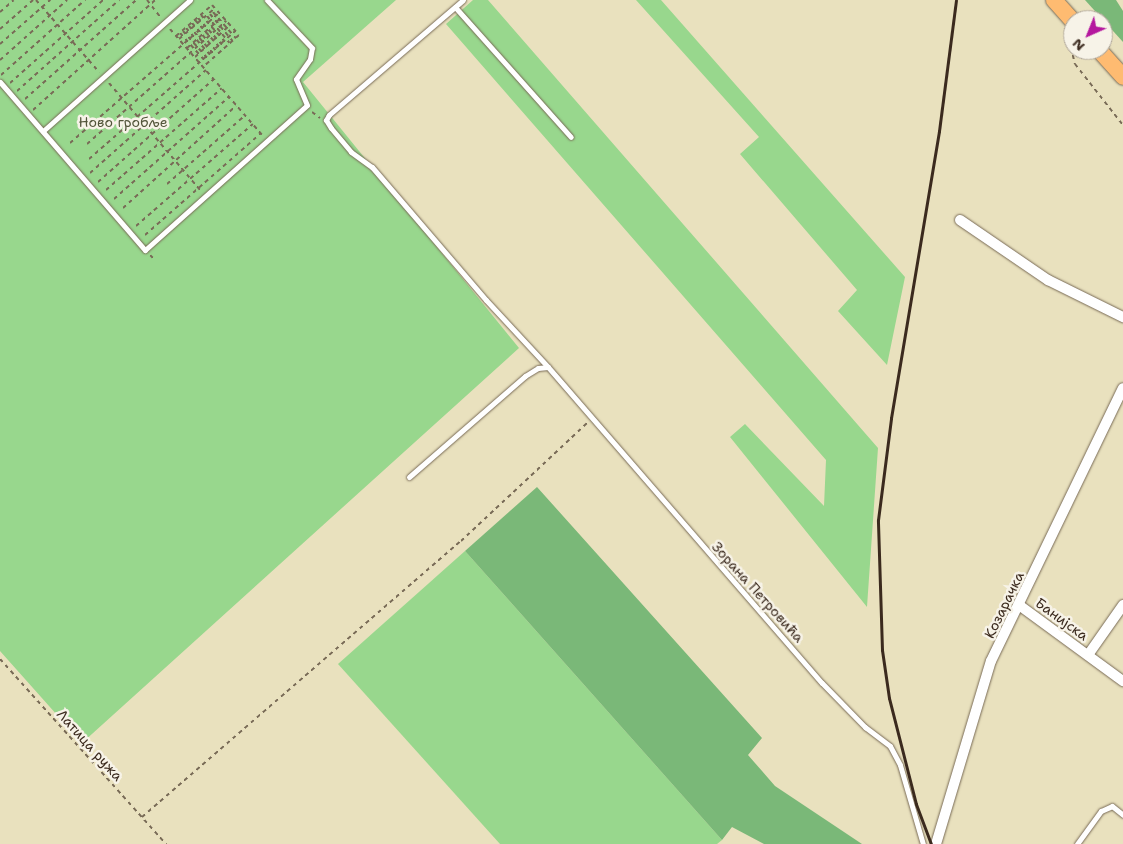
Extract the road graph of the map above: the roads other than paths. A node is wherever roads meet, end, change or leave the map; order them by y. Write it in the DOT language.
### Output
graph roads {
  1 [pos="190,0"];
  2 [pos="267,0"];
  3 [pos="463,0"];
  4 [pos="1054,0"];
  5 [pos="455,7"];
  6 [pos="1063,15"];
  7 [pos="1108,60"];
  8 [pos="1123,76"];
  9 [pos="0,82"];
  10 [pos="42,131"];
  11 [pos="571,137"];
  12 [pos="960,220"];
  13 [pos="1123,317"];
  14 [pos="548,368"];
  15 [pos="1123,388"];
  16 [pos="409,477"];
  17 [pos="1019,605"];
  18 [pos="1123,605"];
  19 [pos="1088,655"];
  20 [pos="1123,682"];
  21 [pos="1123,815"];
  22 [pos="939,842"];
  23 [pos="923,844"];
  24 [pos="1077,844"];
  1 -- 10 [label="lane"];
  2 -- 10 [label="lane"];
  3 -- 5 [label="lane"];
  4 -- 6 [label="main road"];
  5 -- 11 [label="lane"];
  5 -- 14 [label="lane, Зорана Петровића"];
  7 -- 8 [label="main road"];
  9 -- 10 [label="lane"];
  12 -- 13 [label="street"];
  14 -- 16 [label="lane"];
  14 -- 23 [label="lane, Зорана Петровића"];
  15 -- 17 [label="street, Козарачка"];
  17 -- 19 [label="street, Банијска"];
  17 -- 22 [label="street, Козарачка"];
  18 -- 19 [label="street, Банијска"];
  19 -- 20 [label="street, Банијска"];
  21 -- 24 [label="lane"];
}
